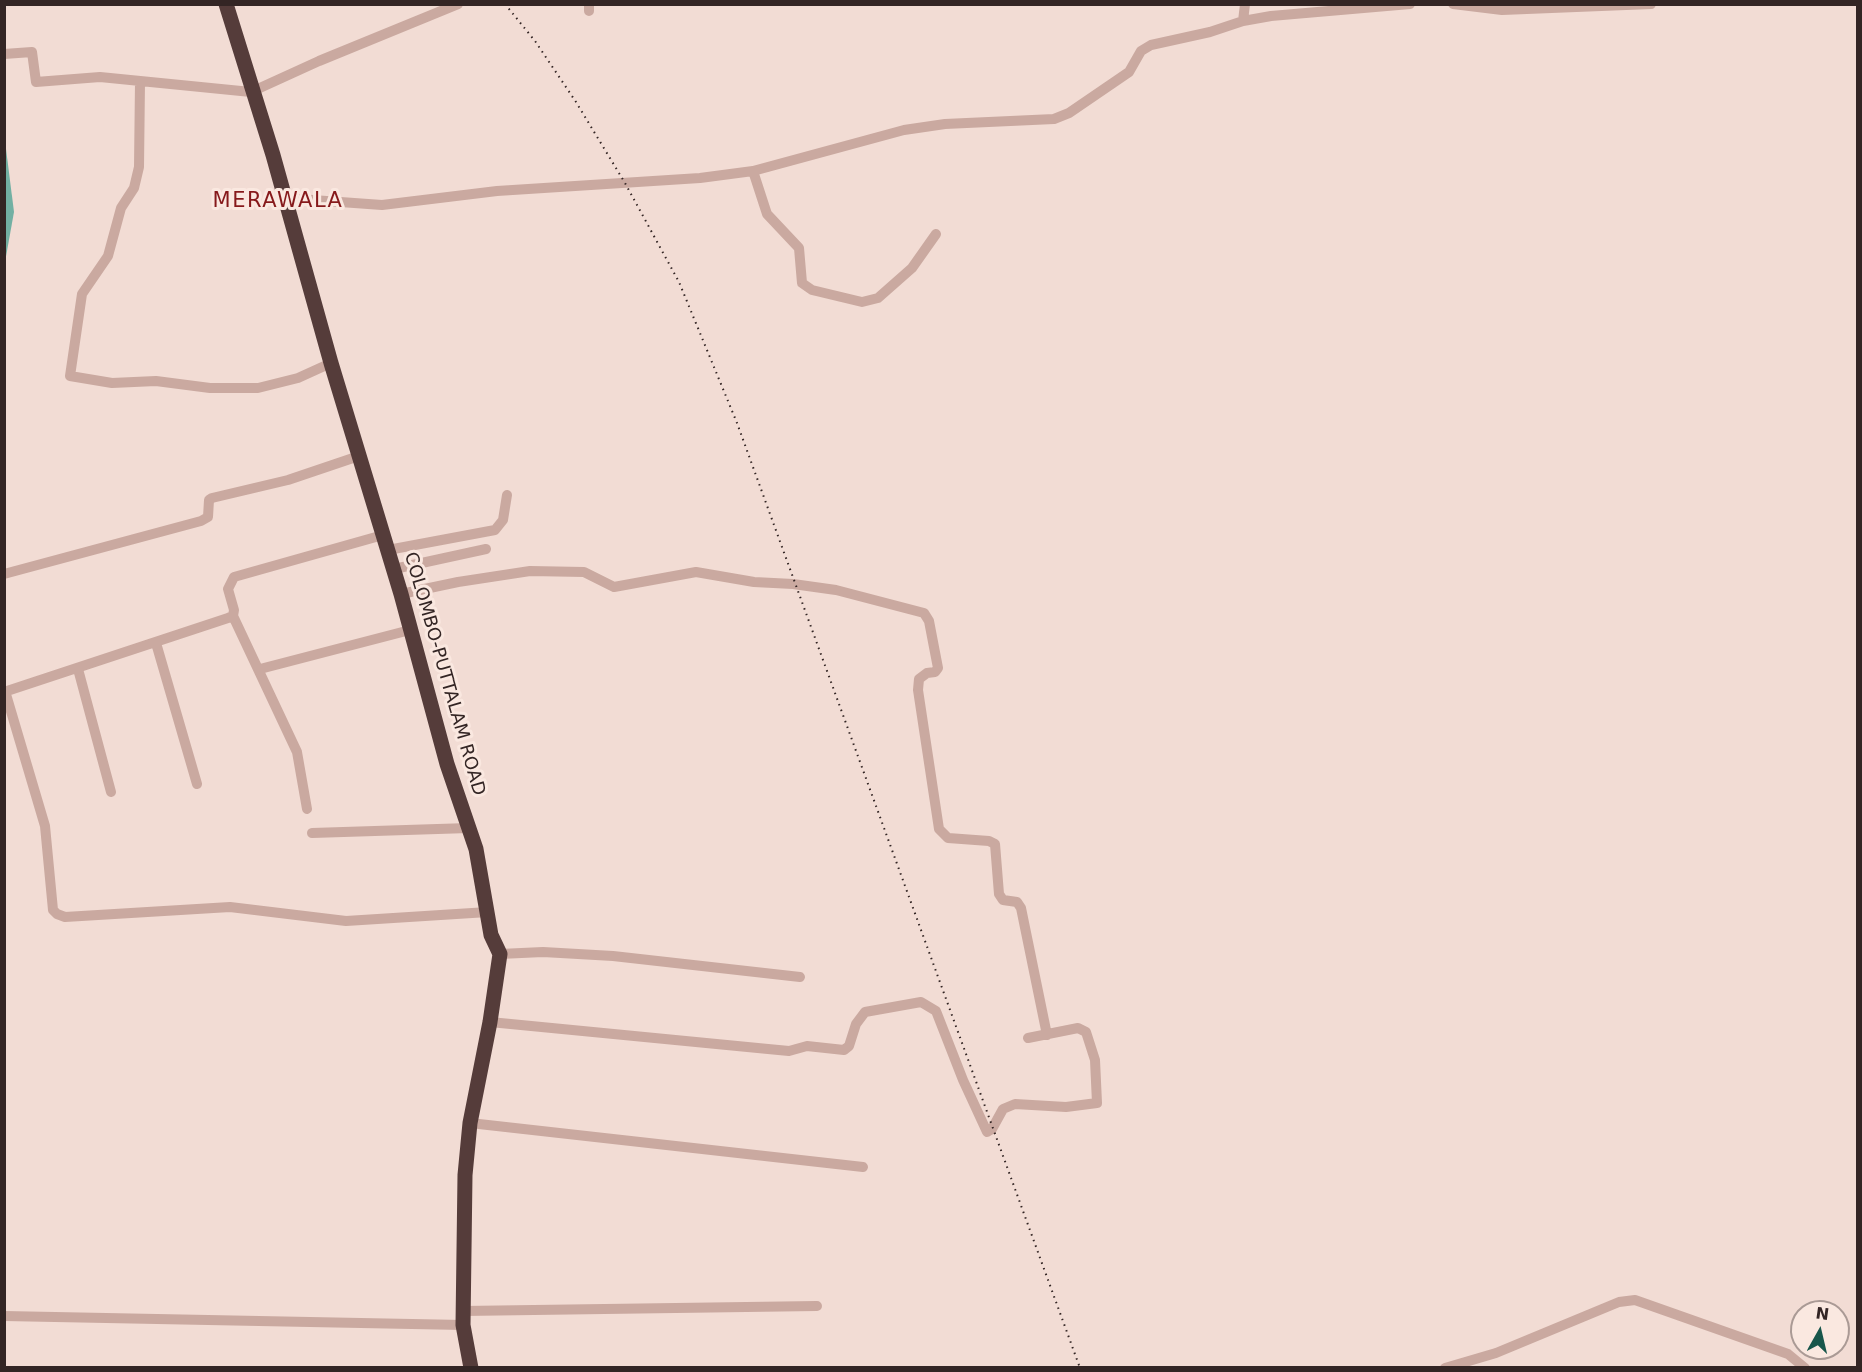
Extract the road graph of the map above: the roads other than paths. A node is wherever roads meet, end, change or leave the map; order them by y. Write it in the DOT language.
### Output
graph roads {
  1 [pos="226,4"];
  2 [pos="458,4"];
  3 [pos="1245,4"];
  4 [pos="1410,4"];
  5 [pos="1453,4"];
  6 [pos="1651,4"];
  7 [pos="1243,21"];
  8 [pos="4,54"];
  9 [pos="140,82"];
  10 [pos="251,92"];
  11 [pos="753,171"];
  12 [pos="285,198"];
  13 [pos="936,234"];
  14 [pos="331,363"];
  15 [pos="359,456"];
  16 [pos="507,495"];
  17 [pos="386,543"];
  18 [pos="486,549"];
  19 [pos="394,569"];
  20 [pos="4,574"];
  21 [pos="401,594"];
  22 [pos="233,615"];
  23 [pos="410,630"];
  24 [pos="156,643"];
  25 [pos="78,669"];
  26 [pos="260,669"];
  27 [pos="5,692"];
  28 [pos="197,784"];
  29 [pos="111,792"];
  30 [pos="307,809"];
  31 [pos="469,828"];
  32 [pos="312,833"];
  33 [pos="488,912"];
  34 [pos="500,954"];
  35 [pos="800,977"];
  36 [pos="490,1022"];
  37 [pos="1047,1035"];
  38 [pos="1028,1038"];
  39 [pos="470,1123"];
  40 [pos="863,1167"];
  41 [pos="817,1306"];
  42 [pos="4,1316"];
  43 [pos="463,1318"];
  44 [pos="471,1368"];
  45 [pos="1445,1368"];
  46 [pos="1805,1368"];
  1 -- 10 [label="highway, COLOMBO-PUTTALAM ROAD"];
  2 -- 10 [label="street"];
  3 -- 7 [label="street"];
  4 -- 7 [label="street"];
  5 -- 6 [label="street"];
  7 -- 11 [label="street"];
  8 -- 9 [label="street"];
  9 -- 10 [label="street"];
  9 -- 14 [label="street"];
  10 -- 12 [label="highway, COLOMBO-PUTTALAM ROAD"];
  11 -- 12 [label="street"];
  11 -- 13 [label="street"];
  12 -- 14 [label="highway, COLOMBO-PUTTALAM ROAD"];
  14 -- 15 [label="highway, COLOMBO-PUTTALAM ROAD"];
  15 -- 17 [label="highway, COLOMBO-PUTTALAM ROAD"];
  15 -- 20 [label="street"];
  16 -- 17 [label="street"];
  17 -- 19 [label="highway, COLOMBO-PUTTALAM ROAD"];
  17 -- 22 [label="street"];
  18 -- 19 [label="street"];
  19 -- 21 [label="highway, COLOMBO-PUTTALAM ROAD"];
  21 -- 23 [label="highway, COLOMBO-PUTTALAM ROAD"];
  21 -- 37 [label="street"];
  22 -- 24 [label="street"];
  22 -- 26 [label="street"];
  23 -- 26 [label="street"];
  23 -- 31 [label="highway, COLOMBO-PUTTALAM ROAD"];
  24 -- 25 [label="street"];
  24 -- 28 [label="street"];
  25 -- 27 [label="street"];
  25 -- 29 [label="street"];
  26 -- 30 [label="street"];
  27 -- 33 [label="street"];
  31 -- 32 [label="street"];
  31 -- 33 [label="highway, COLOMBO-PUTTALAM ROAD"];
  33 -- 34 [label="highway, COLOMBO-PUTTALAM ROAD"];
  34 -- 35 [label="street"];
  34 -- 36 [label="highway, COLOMBO-PUTTALAM ROAD"];
  36 -- 37 [label="street"];
  36 -- 39 [label="highway, COLOMBO-PUTTALAM ROAD"];
  37 -- 38 [label="street"];
  39 -- 40 [label="street"];
  39 -- 43 [label="highway, COLOMBO-PUTTALAM ROAD"];
  41 -- 43 [label="street"];
  42 -- 43 [label="street"];
  43 -- 44 [label="highway, COLOMBO-PUTTALAM ROAD"];
  45 -- 46 [label="street"];
}
